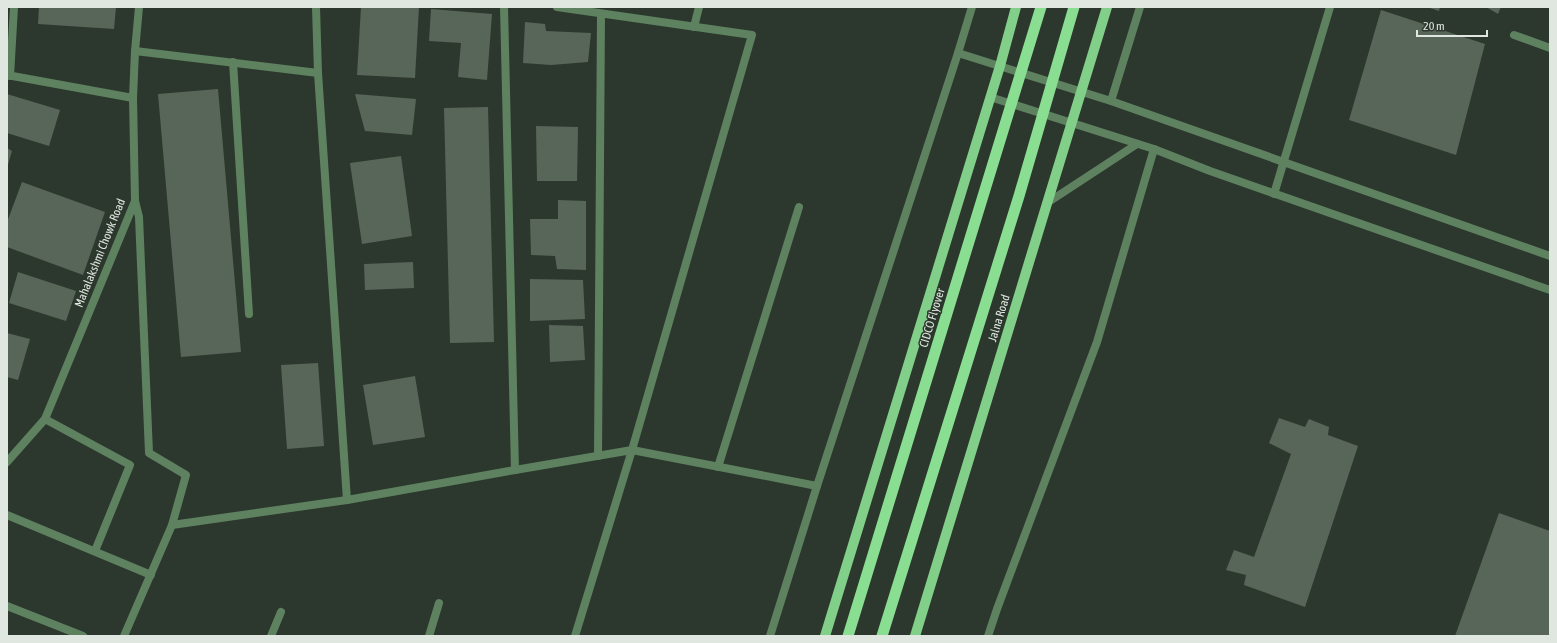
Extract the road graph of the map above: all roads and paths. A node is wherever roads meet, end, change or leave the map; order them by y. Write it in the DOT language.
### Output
graph roads {
  1 [pos="14,7"];
  2 [pos="139,7"];
  3 [pos="316,7"];
  4 [pos="504,7"];
  5 [pos="557,7"];
  6 [pos="699,7"];
  7 [pos="972,7"];
  8 [pos="1016,7"];
  9 [pos="1041,7"];
  10 [pos="1074,7"];
  11 [pos="1107,7"];
  12 [pos="1140,7"];
  13 [pos="1330,7"];
  14 [pos="601,14"];
  15 [pos="694,27"];
  16 [pos="1514,35"];
  17 [pos="1550,48"];
  18 [pos="134,51"];
  19 [pos="958,53"];
  20 [pos="233,62"];
  21 [pos="1000,66"];
  22 [pos="318,73"];
  23 [pos="8,76"];
  24 [pos="1082,91"];
  25 [pos="990,97"];
  26 [pos="133,98"];
  27 [pos="1111,101"];
  28 [pos="1072,122"];
  29 [pos="1137,144"];
  30 [pos="1154,149"];
  31 [pos="1284,162"];
  32 [pos="1274,194"];
  33 [pos="135,201"];
  34 [pos="1047,203"];
  35 [pos="799,207"];
  36 [pos="1550,256"];
  37 [pos="1550,290"];
  38 [pos="249,314"];
  39 [pos="45,419"];
  40 [pos="632,450"];
  41 [pos="598,456"];
  42 [pos="7,462"];
  43 [pos="718,467"];
  44 [pos="515,470"];
  45 [pos="817,486"];
  46 [pos="347,500"];
  47 [pos="7,515"];
  48 [pos="172,525"];
  49 [pos="95,551"];
  50 [pos="151,575"];
  51 [pos="439,603"];
  52 [pos="7,606"];
  53 [pos="281,612"];
  54 [pos="83,636"];
  55 [pos="124,636"];
  56 [pos="271,636"];
  57 [pos="428,636"];
  58 [pos="575,636"];
  59 [pos="770,636"];
  60 [pos="824,636"];
  61 [pos="848,636"];
  62 [pos="882,636"];
  63 [pos="915,636"];
  64 [pos="988,636"];
  1 -- 23 [label="street"];
  2 -- 18 [label="street, Mahalakshmi Chowk Road"];
  3 -- 22 [label="street"];
  4 -- 44 [label="street"];
  5 -- 14 [label="street"];
  6 -- 15 [label="street"];
  7 -- 19 [label="street"];
  8 -- 21 [label="main road"];
  9 -- 61 [label="highway, CIDCO Flyover, bridge"];
  10 -- 62 [label="highway, bridge"];
  11 -- 24 [label="main road, Jalna Road"];
  12 -- 27 [label="street"];
  13 -- 31 [label="street"];
  14 -- 15 [label="street"];
  14 -- 41 [label="street"];
  15 -- 40 [label="street"];
  16 -- 17 [label="street"];
  18 -- 20 [label="street"];
  18 -- 26 [label="street, Mahalakshmi Chowk Road"];
  19 -- 21 [label="street"];
  19 -- 45 [label="street"];
  20 -- 22 [label="street"];
  20 -- 38 [label="street"];
  21 -- 24 [label="street"];
  21 -- 25 [label="main road"];
  22 -- 46 [label="street"];
  23 -- 26 [label="street"];
  24 -- 27 [label="street"];
  24 -- 28 [label="main road, Jalna Road"];
  25 -- 28 [label="street"];
  25 -- 60 [label="main road"];
  26 -- 33 [label="street, Mahalakshmi Chowk Road"];
  27 -- 31 [label="street"];
  28 -- 29 [label="street"];
  28 -- 34 [label="main road, Jalna Road"];
  29 -- 30 [label="street"];
  29 -- 34 [label="street"];
  30 -- 32 [label="street"];
  30 -- 64 [label="street"];
  31 -- 32 [label="street"];
  31 -- 36 [label="street"];
  32 -- 37 [label="street"];
  33 -- 39 [label="street, Mahalakshmi Chowk Road"];
  33 -- 48 [label="street"];
  34 -- 63 [label="main road, Jalna Road"];
  35 -- 43 [label="street"];
  39 -- 42 [label="street, Mahalakshmi Chowk Road"];
  39 -- 49 [label="street"];
  40 -- 41 [label="street"];
  40 -- 43 [label="street"];
  40 -- 58 [label="street"];
  41 -- 44 [label="street"];
  43 -- 45 [label="street"];
  44 -- 46 [label="street"];
  45 -- 59 [label="street"];
  46 -- 48 [label="street"];
  47 -- 49 [label="street"];
  48 -- 50 [label="street"];
  49 -- 50 [label="street"];
  50 -- 55 [label="street"];
  51 -- 57 [label="street"];
  52 -- 54 [label="street"];
  53 -- 56 [label="street"];
}
